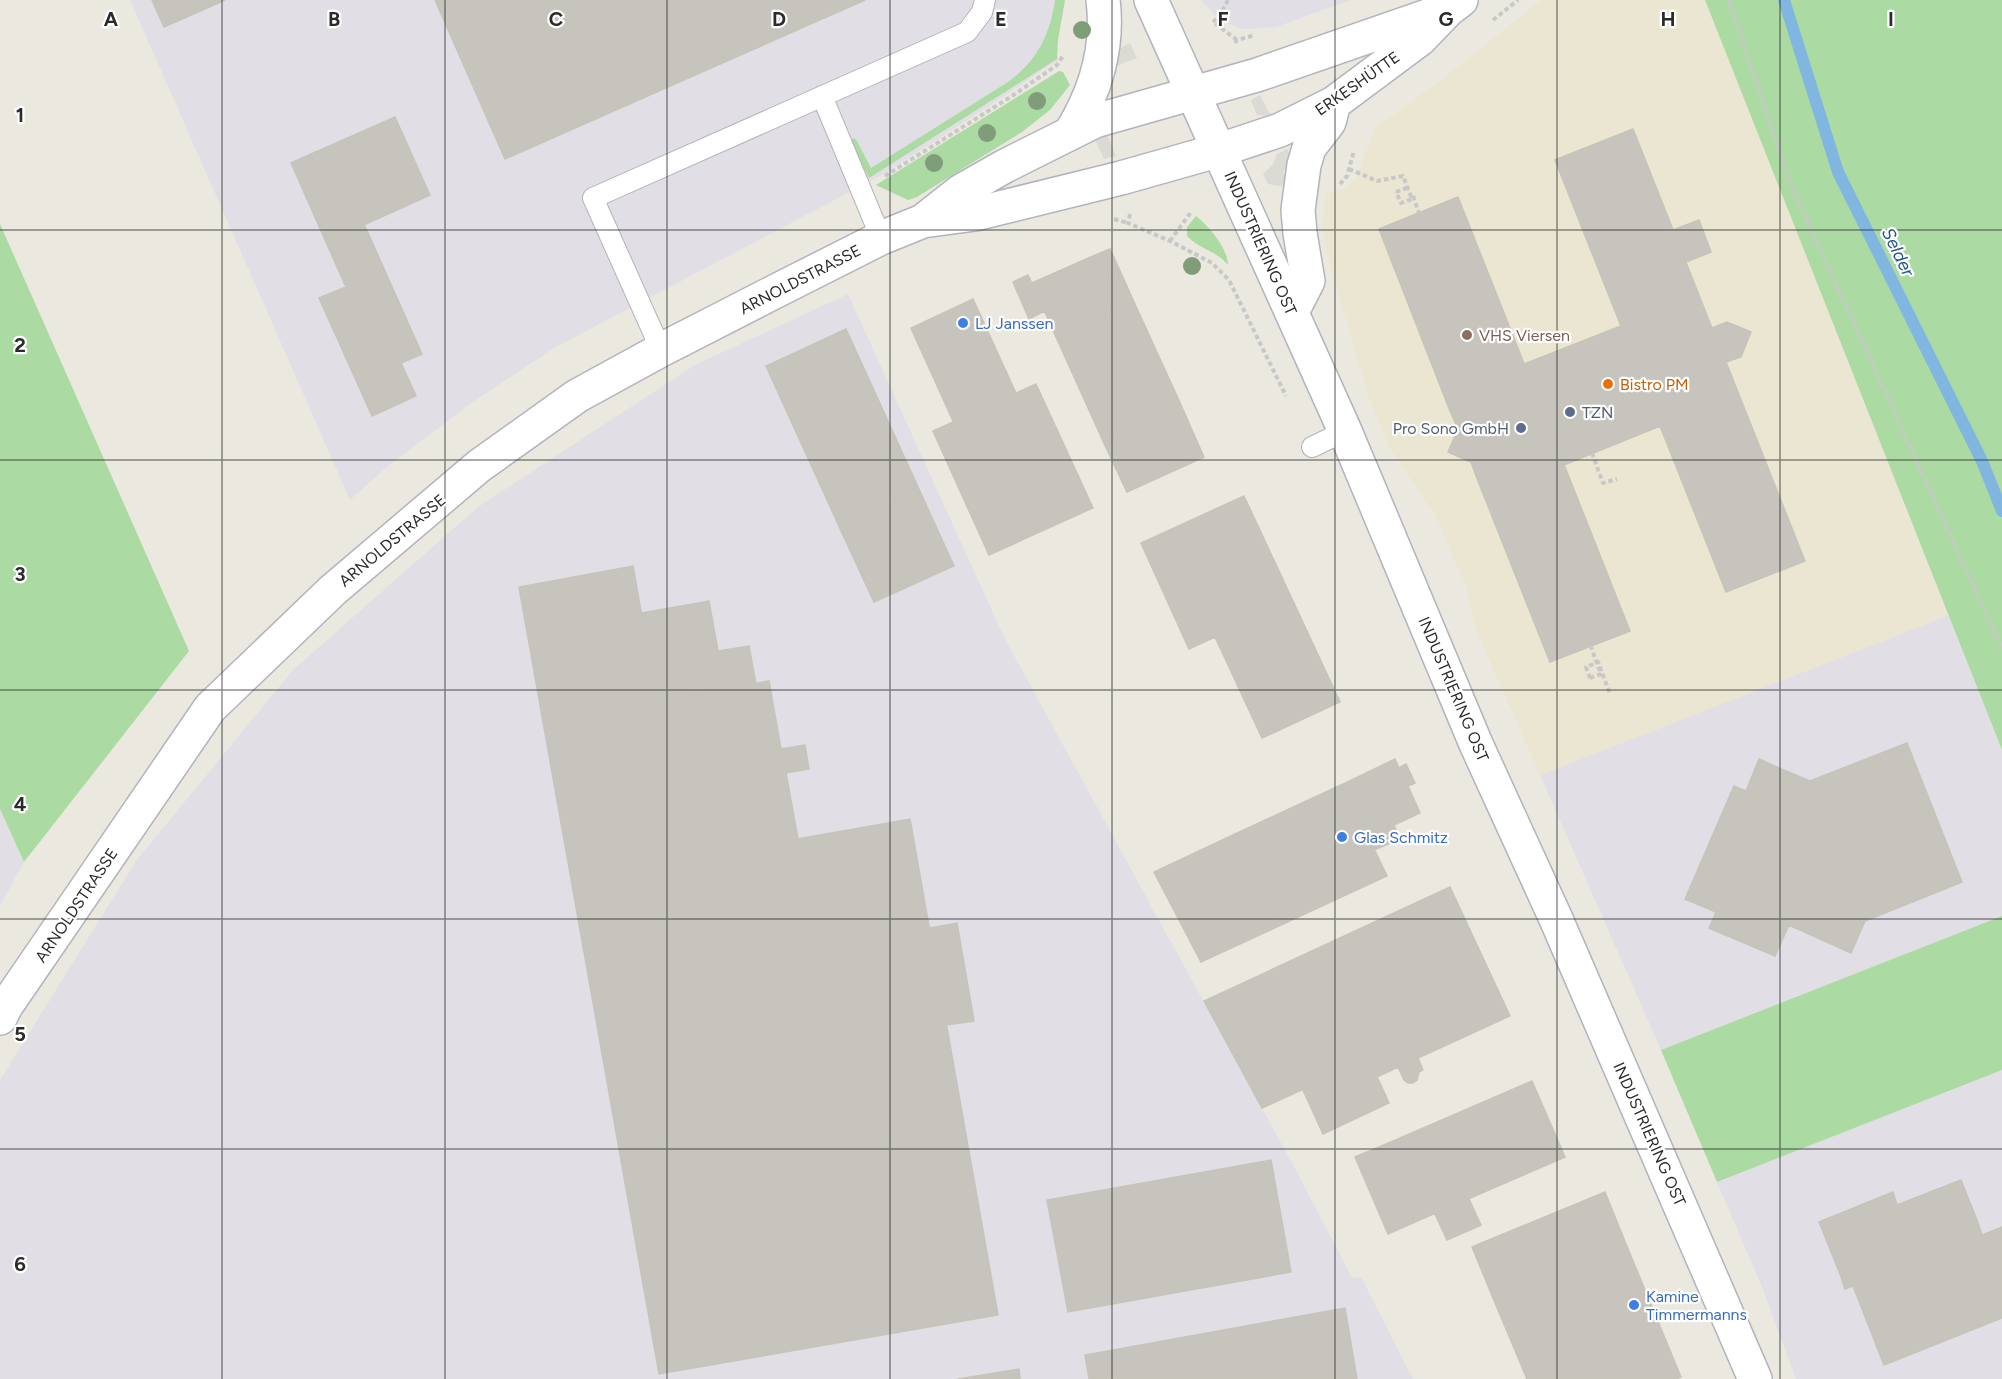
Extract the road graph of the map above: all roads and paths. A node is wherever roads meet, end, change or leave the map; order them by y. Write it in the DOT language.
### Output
graph roads {
  1 [pos="985,0"];
  2 [pos="1103,0"];
  3 [pos="1151,0"];
  4 [pos="1228,0"];
  5 [pos="1729,0"];
  6 [pos="1455,4"];
  7 [pos="1249,36"];
  8 [pos="1065,54"];
  9 [pos="1193,92"];
  10 [pos="822,96"];
  11 [pos="1334,103"];
  12 [pos="1071,132"];
  13 [pos="1220,150"];
  14 [pos="1349,170"];
  15 [pos="882,178"];
  16 [pos="1131,209"];
  17 [pos="1191,212"];
  18 [pos="1419,213"];
  19 [pos="1108,216"];
  20 [pos="923,221"];
  21 [pos="1128,223"];
  22 [pos="881,238"];
  23 [pos="1292,312"];
  24 [pos="661,350"];
  25 [pos="1345,431"];
  26 [pos="1312,447"];
  27 [pos="1592,453"];
  28 [pos="1617,479"];
  29 [pos="1591,647"];
  30 [pos="2002,649"];
  31 [pos="1610,694"];
  32 [pos="0,1018"];
  33 [pos="1755,1379"];
  1 -- 10 [label="lane"];
  2 -- 12 [label="street"];
  3 -- 9 [label="street, INDUSTRIERING OST"];
  4 -- 7 [label="path"];
  5 -- 30 [label="path"];
  6 -- 9 [label="street, ERKESHÜTTE"];
  6 -- 11 [label="street, ERKESHÜTTE"];
  8 -- 15 [label="path"];
  9 -- 12 [label="street, ARNOLDSTRASSE"];
  9 -- 13 [label="street, INDUSTRIERING OST"];
  10 -- 22 [label="lane"];
  10 -- 24 [label="lane"];
  11 -- 13 [label="street, ERKESHÜTTE"];
  11 -- 23 [label="street"];
  12 -- 20 [label="street, ARNOLDSTRASSE"];
  13 -- 20 [label="street, ARNOLDSTRASSE"];
  13 -- 23 [label="street, INDUSTRIERING OST"];
  14 -- 18 [label="path, bridge"];
  16 -- 21 [label="path"];
  17 -- 21 [label="path"];
  19 -- 21 [label="path"];
  20 -- 22 [label="street, ARNOLDSTRASSE"];
  22 -- 24 [label="street, ARNOLDSTRASSE"];
  23 -- 25 [label="street, INDUSTRIERING OST"];
  24 -- 32 [label="street, ARNOLDSTRASSE"];
  25 -- 26 [label="lane"];
  25 -- 33 [label="street, INDUSTRIERING OST"];
  27 -- 28 [label="path"];
  29 -- 31 [label="path, bridge"];
}
